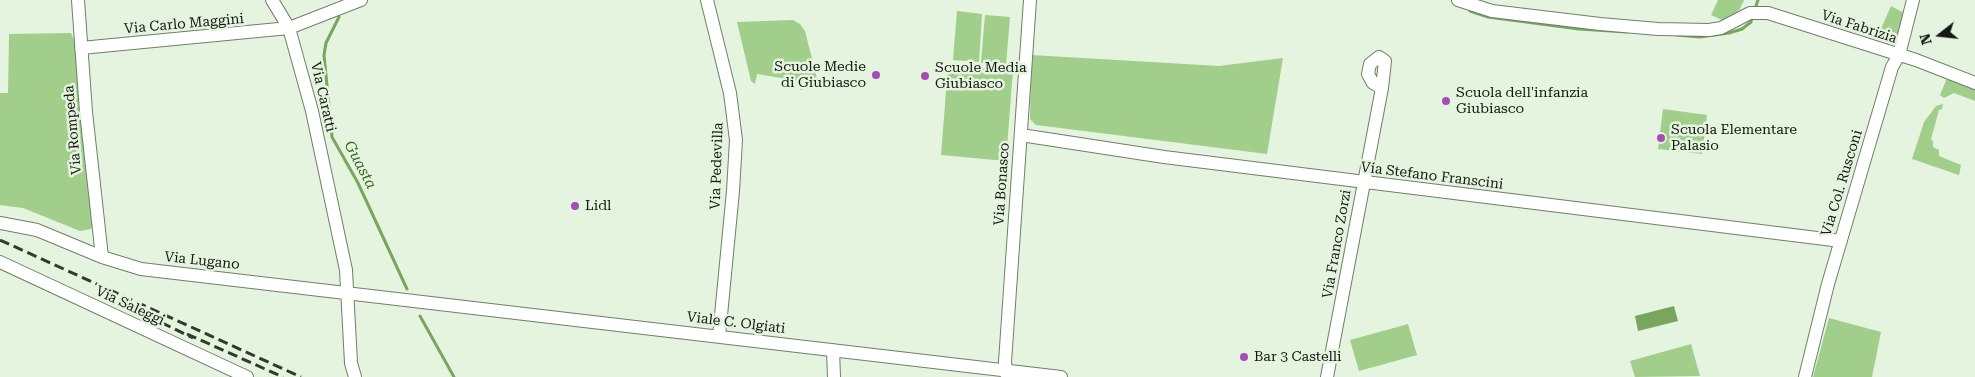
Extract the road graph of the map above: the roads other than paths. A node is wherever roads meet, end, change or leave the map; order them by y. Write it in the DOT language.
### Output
graph roads {
  1 [pos="78,0"];
  2 [pos="272,0"];
  3 [pos="361,0"];
  4 [pos="707,0"];
  5 [pos="1030,0"];
  6 [pos="1458,0"];
  7 [pos="1914,0"];
  8 [pos="289,28"];
  9 [pos="81,48"];
  10 [pos="1899,55"];
  11 [pos="1975,83"];
  12 [pos="1382,88"];
  13 [pos="1021,135"];
  14 [pos="1363,182"];
  15 [pos="0,223"];
  16 [pos="1841,241"];
  17 [pos="102,257"];
  18 [pos="0,262"];
  19 [pos="348,293"];
  20 [pos="408,300"];
  21 [pos="719,336"];
  22 [pos="832,350"];
  23 [pos="1006,374"];
  24 [pos="247,377"];
  25 [pos="354,377"];
  26 [pos="834,377"];
  27 [pos="1061,377"];
  28 [pos="1327,377"];
  29 [pos="1805,377"];
  1 -- 9 [label="street, Via Rompeda"];
  2 -- 8 [label="street, Via Caratti"];
  3 -- 8 [label="street"];
  4 -- 21 [label="street, Via Pedevilla"];
  5 -- 13 [label="street, Via Bonasco"];
  6 -- 10 [label="street, Via Fabrizia"];
  7 -- 10 [label="street, Via Col. Rusconi"];
  8 -- 9 [label="street, Via Carlo Maggini"];
  8 -- 19 [label="street, Via Caratti"];
  9 -- 17 [label="street, Via Rompeda"];
  10 -- 11 [label="street"];
  10 -- 16 [label="street, Via Col. Rusconi"];
  12 -- 14 [label="street, Via Franco Zorzi"];
  13 -- 14 [label="street, Via Stefano Franscini"];
  13 -- 23 [label="street, Via Bonasco"];
  14 -- 16 [label="street, Via Stefano Franscini"];
  14 -- 28 [label="street, Via Franco Zorzi"];
  15 -- 17 [label="street, Via Lugano"];
  16 -- 29 [label="street, Via Col. Rusconi"];
  17 -- 19 [label="street, Via Lugano"];
  18 -- 24 [label="street, Via Saleggi"];
  19 -- 20 [label="street, Via Lugano"];
  19 -- 25 [label="street, Via Caratti"];
  20 -- 21 [label="street, Viale C. Olgiati"];
  21 -- 22 [label="street, Viale C. Olgiati"];
  22 -- 23 [label="street, Viale C. Olgiati"];
  22 -- 26 [label="street"];
  23 -- 27 [label="street, Viale C. Olgiati"];
}
